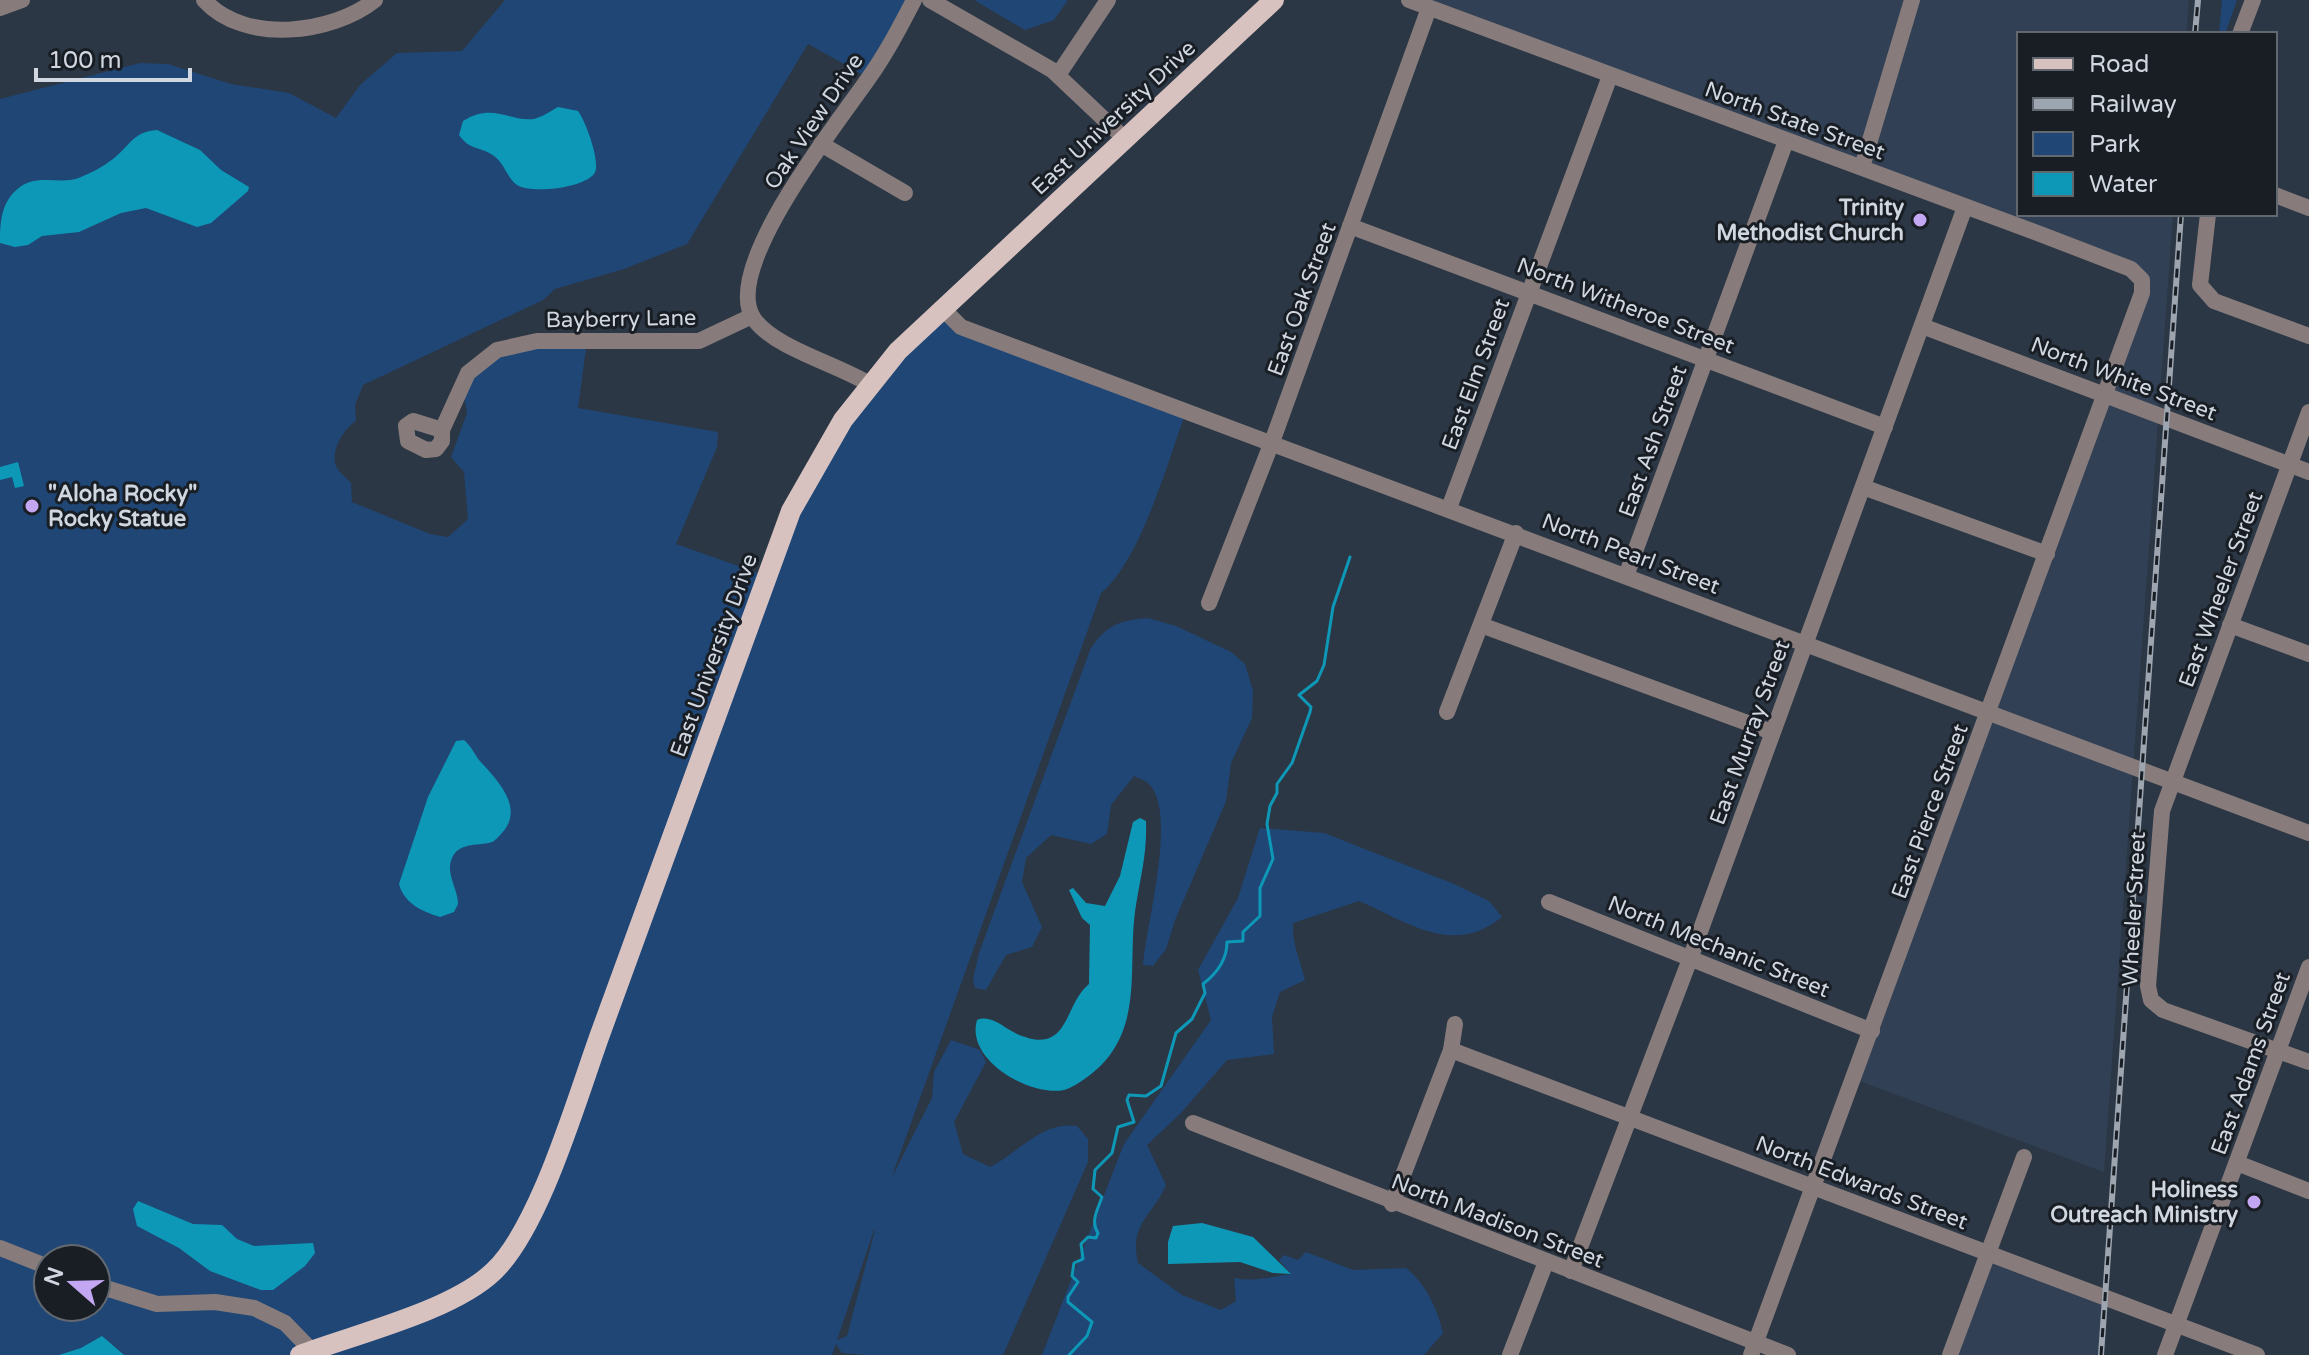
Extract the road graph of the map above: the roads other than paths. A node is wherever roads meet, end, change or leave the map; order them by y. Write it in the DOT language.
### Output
graph roads {
  1 [pos="22,0"];
  2 [pos="204,0"];
  3 [pos="375,0"];
  4 [pos="914,0"];
  5 [pos="930,0"];
  6 [pos="1108,0"];
  7 [pos="1274,0"];
  8 [pos="1409,0"];
  9 [pos="1912,0"];
  10 [pos="2253,0"];
  11 [pos="0,8"];
  12 [pos="1429,8"];
  13 [pos="2241,32"];
  14 [pos="1058,75"];
  15 [pos="1610,76"];
  16 [pos="1125,139"];
  17 [pos="1786,141"];
  18 [pos="821,144"];
  19 [pos="1862,167"];
  20 [pos="905,193"];
  21 [pos="2277,196"];
  22 [pos="1965,207"];
  23 [pos="2309,208"];
  24 [pos="2208,216"];
  25 [pos="1350,226"];
  26 [pos="2142,280"];
  27 [pos="1530,292"];
  28 [pos="943,309"];
  29 [pos="752,316"];
  30 [pos="1922,326"];
  31 [pos="2309,336"];
  32 [pos="1705,358"];
  33 [pos="869,384"];
  34 [pos="2105,394"];
  35 [pos="2309,412"];
  36 [pos="1885,427"];
  37 [pos="442,430"];
  38 [pos="1272,442"];
  39 [pos="2289,465"];
  40 [pos="2309,472"];
  41 [pos="1863,487"];
  42 [pos="1449,508"];
  43 [pos="1516,533"];
  44 [pos="2047,554"];
  45 [pos="1626,576"];
  46 [pos="1209,603"];
  47 [pos="1481,625"];
  48 [pos="2230,625"];
  49 [pos="1805,642"];
  50 [pos="2309,654"];
  51 [pos="1447,712"];
  52 [pos="1988,712"];
  53 [pos="1772,732"];
  54 [pos="2174,781"];
  55 [pos="2309,833"];
  56 [pos="1549,902"];
  57 [pos="1690,959"];
  58 [pos="2309,967"];
  59 [pos="1455,1024"];
  60 [pos="1872,1031"];
  61 [pos="1451,1050"];
  62 [pos="2278,1050"];
  63 [pos="2309,1062"];
  64 [pos="1629,1117"];
  65 [pos="1193,1123"];
  66 [pos="2024,1157"];
  67 [pos="2237,1163"];
  68 [pos="1814,1186"];
  69 [pos="2309,1191"];
  70 [pos="1392,1204"];
  71 [pos="0,1248"];
  72 [pos="1989,1253"];
  73 [pos="32,1261"];
  74 [pos="1546,1262"];
  75 [pos="1571,1271"];
  76 [pos="112,1290"];
  77 [pos="2176,1324"];
  78 [pos="1754,1349"];
  79 [pos="310,1353"];
  80 [pos="1510,1355"];
  81 [pos="1788,1355"];
  82 [pos="1950,1355"];
  83 [pos="2165,1355"];
  84 [pos="2257,1355"];
  1 -- 11 [label="street"];
  2 -- 3 [label="street"];
  4 -- 18 [label="street, Oak View Drive"];
  5 -- 14 [label="street"];
  6 -- 14 [label="street"];
  7 -- 16 [label="main road, East University Drive"];
  8 -- 12 [label="street, North State Street"];
  9 -- 19 [label="street"];
  10 -- 13 [label="street"];
  12 -- 15 [label="street, North State Street"];
  12 -- 25 [label="street, East Oak Street"];
  14 -- 16 [label="street"];
  15 -- 17 [label="street, North State Street"];
  15 -- 27 [label="street, East Elm Street"];
  16 -- 28 [label="main road, East University Drive"];
  17 -- 19 [label="street, North State Street"];
  17 -- 32 [label="street, East Ash Street"];
  18 -- 20 [label="street"];
  18 -- 29 [label="street, Oak View Drive"];
  19 -- 22 [label="street, North State Street"];
  21 -- 23 [label="street"];
  22 -- 26 [label="street, North State Street"];
  22 -- 30 [label="street, East Murray Street"];
  24 -- 31 [label="street"];
  25 -- 27 [label="street, North Witheroe Street"];
  25 -- 38 [label="street, East Oak Street"];
  26 -- 34 [label="street, East Pierce Street"];
  27 -- 32 [label="street, North Witheroe Street"];
  27 -- 42 [label="street, East Elm Street"];
  28 -- 33 [label="main road, East University Drive"];
  28 -- 38 [label="street, North Pearl Street"];
  29 -- 33 [label="street"];
  29 -- 37 [label="street, Bayberry Lane"];
  30 -- 34 [label="street, North White Street"];
  30 -- 36 [label="street, East Murray Street"];
  32 -- 36 [label="street, North Witheroe Street"];
  32 -- 45 [label="street, East Ash Street"];
  33 -- 79 [label="main road, East University Drive"];
  34 -- 39 [label="street, North White Street"];
  34 -- 44 [label="street, East Pierce Street"];
  35 -- 39 [label="street, East Wheeler Street"];
  36 -- 41 [label="street, East Murray Street"];
  38 -- 42 [label="street, North Pearl Street"];
  38 -- 46 [label="street, East Oak Street"];
  39 -- 40 [label="street, North White Street"];
  39 -- 48 [label="street, East Wheeler Street"];
  41 -- 44 [label="street"];
  41 -- 49 [label="street, East Murray Street"];
  42 -- 43 [label="street, North Pearl Street"];
  43 -- 45 [label="street, North Pearl Street"];
  43 -- 47 [label="street"];
  44 -- 52 [label="street, East Pierce Street"];
  45 -- 49 [label="street, North Pearl Street"];
  47 -- 51 [label="street"];
  47 -- 53 [label="street"];
  48 -- 50 [label="street"];
  48 -- 54 [label="street, East Wheeler Street"];
  49 -- 52 [label="street, North Pearl Street"];
  49 -- 53 [label="street, East Murray Street"];
  52 -- 54 [label="street, North Pearl Street"];
  52 -- 60 [label="street, East Pierce Street"];
  53 -- 57 [label="street, East Murray Street"];
  54 -- 55 [label="street, North Pearl Street"];
  54 -- 62 [label="street, Wheeler Street"];
  56 -- 57 [label="street, North Mechanic Street"];
  57 -- 60 [label="street, North Mechanic Street"];
  57 -- 64 [label="street, East Murray Street"];
  58 -- 62 [label="street, East Adams Street"];
  59 -- 61 [label="street"];
  60 -- 68 [label="street, East Pierce Street"];
  61 -- 64 [label="street, North Edwards Street"];
  61 -- 70 [label="street"];
  62 -- 63 [label="street, Wheeler Street"];
  62 -- 67 [label="street, East Adams Street"];
  64 -- 68 [label="street, North Edwards Street"];
  64 -- 75 [label="street, East Murray Street"];
  65 -- 70 [label="street, North Madison Street"];
  66 -- 72 [label="street"];
  67 -- 69 [label="street"];
  67 -- 77 [label="street, East Adams Street"];
  68 -- 72 [label="street, North Edwards Street"];
  68 -- 78 [label="street, East Pierce Street"];
  70 -- 74 [label="street, North Madison Street"];
  71 -- 73 [label="street"];
  72 -- 77 [label="street, North Edwards Street"];
  72 -- 82 [label="street"];
  74 -- 75 [label="street, North Madison Street"];
  74 -- 80 [label="street"];
  75 -- 78 [label="street, North Madison Street"];
  76 -- 79 [label="street"];
  77 -- 83 [label="street, East Adams Street"];
  77 -- 84 [label="street, North Edwards Street"];
  78 -- 81 [label="street, North Madison Street"];
}
